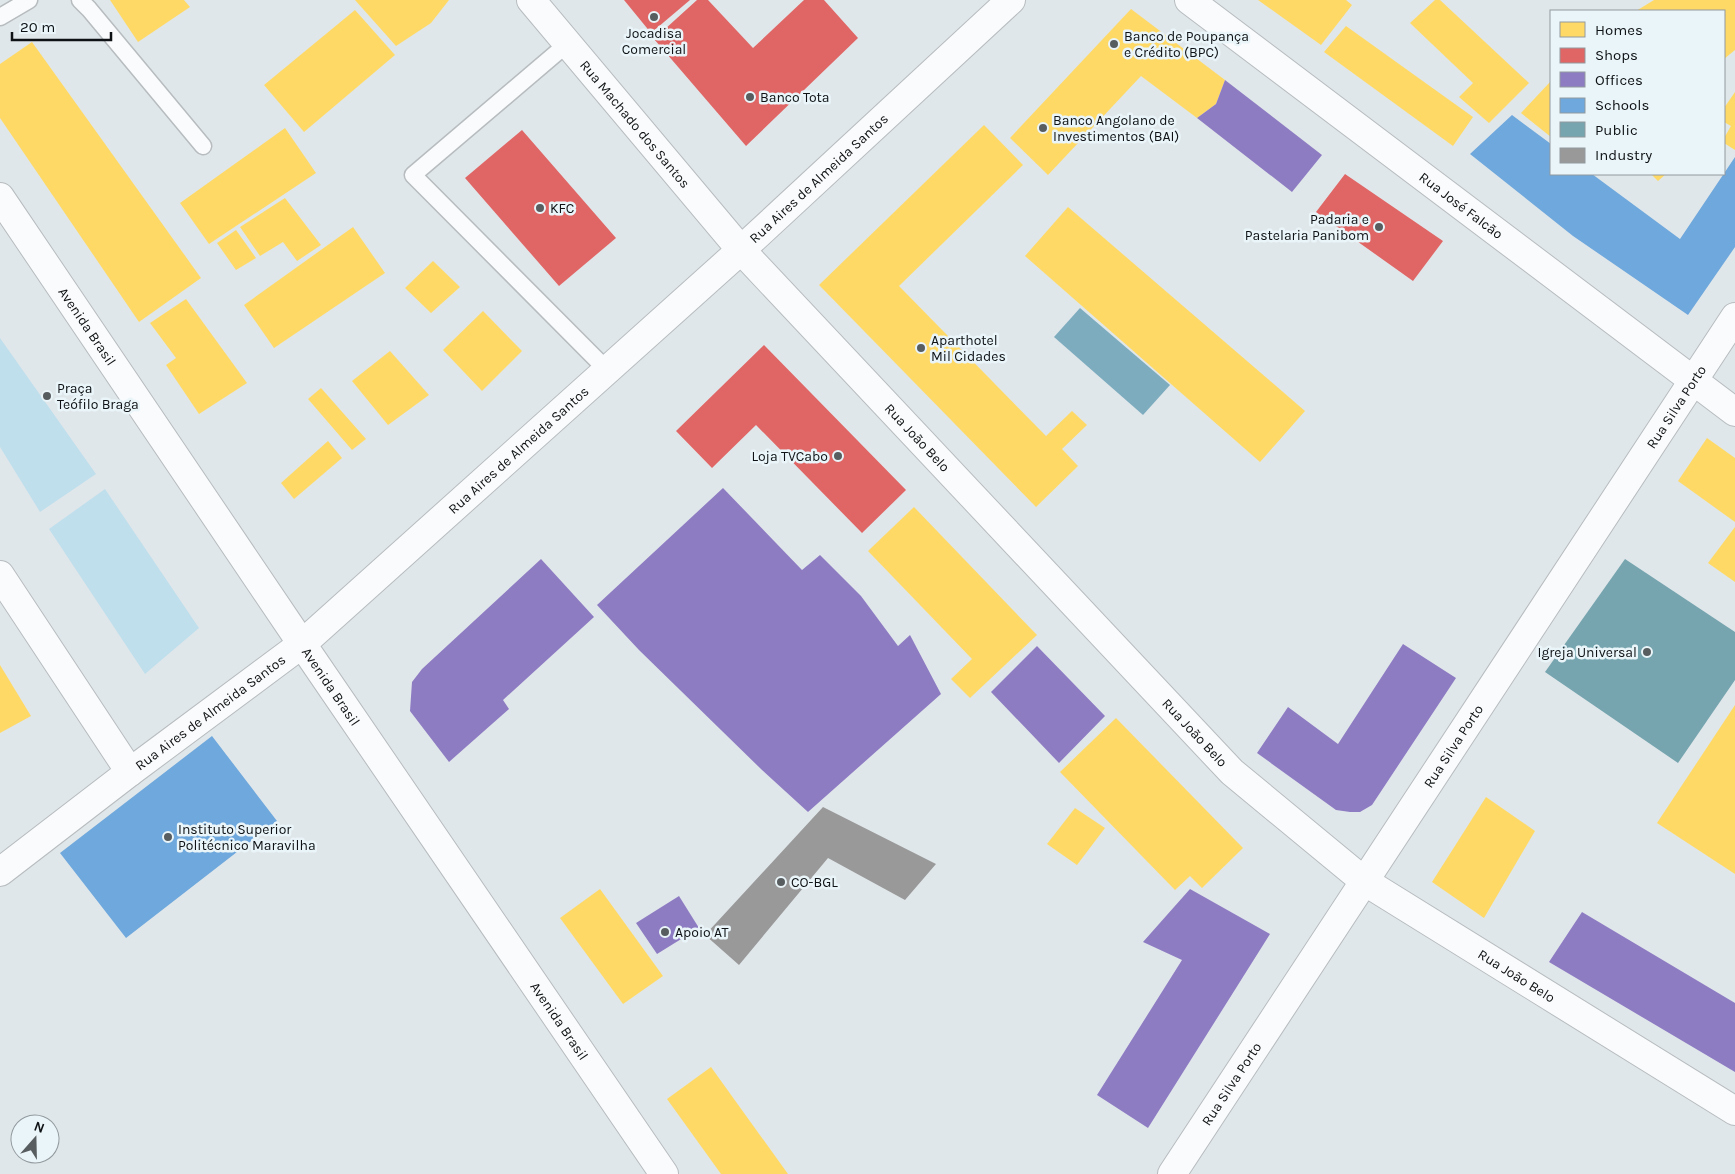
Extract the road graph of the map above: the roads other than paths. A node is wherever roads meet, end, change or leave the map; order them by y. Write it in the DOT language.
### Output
graph roads {
  1 [pos="29,0"];
  2 [pos="80,0"];
  3 [pos="531,0"];
  4 [pos="1011,0"];
  5 [pos="1188,0"];
  6 [pos="0,17"];
  7 [pos="567,44"];
  8 [pos="203,146"];
  9 [pos="0,197"];
  10 [pos="741,250"];
  11 [pos="1735,317"];
  12 [pos="607,370"];
  13 [pos="1694,382"];
  14 [pos="1735,412"];
  15 [pos="0,575"];
  16 [pos="302,644"];
  17 [pos="130,772"];
  18 [pos="0,872"];
  19 [pos="1364,881"];
  20 [pos="1735,1111"];
  21 [pos="664,1174"];
  22 [pos="1172,1174"];
  1 -- 6 [label="lane"];
  2 -- 8 [label="lane"];
  3 -- 7 [label="street, Rua Machado dos Santos"];
  4 -- 10 [label="street, Rua Aires de Almeida Santos"];
  5 -- 13 [label="street, Rua José Falcão"];
  7 -- 10 [label="street, Rua Machado dos Santos"];
  7 -- 12 [label="lane"];
  9 -- 16 [label="street, Avenida Brasil"];
  10 -- 12 [label="street, Rua Aires de Almeida Santos"];
  10 -- 19 [label="street, Rua João Belo"];
  11 -- 13 [label="street, Rua Silva Porto"];
  12 -- 16 [label="street, Rua Aires de Almeida Santos"];
  13 -- 14 [label="street, Rua José Falcão"];
  13 -- 19 [label="street, Rua Silva Porto"];
  15 -- 17 [label="street"];
  16 -- 17 [label="street, Rua Aires de Almeida Santos"];
  16 -- 21 [label="street, Avenida Brasil"];
  17 -- 18 [label="street, Rua Aires de Almeida Santos"];
  19 -- 20 [label="street, Rua João Belo"];
  19 -- 22 [label="street, Rua Silva Porto"];
}
